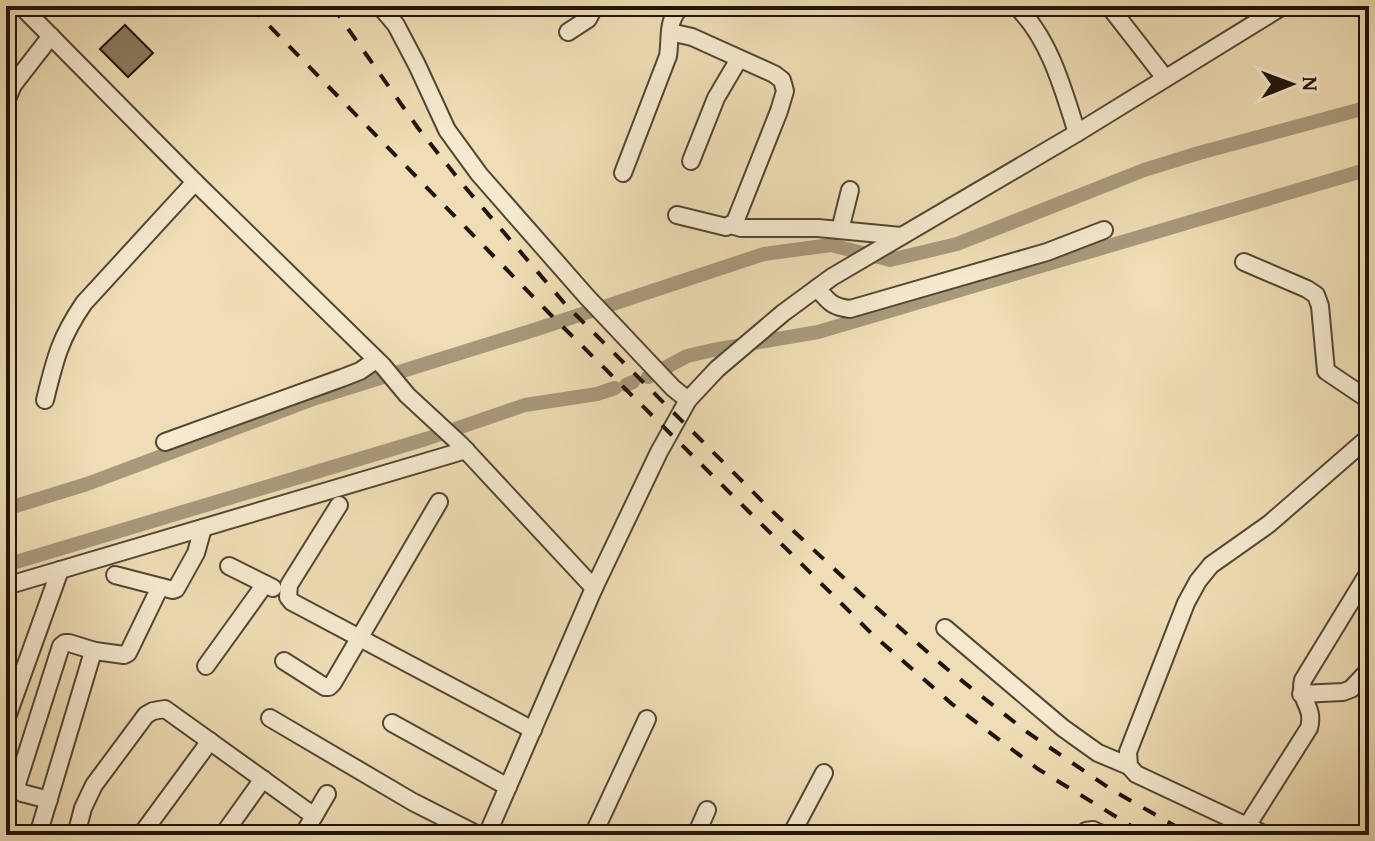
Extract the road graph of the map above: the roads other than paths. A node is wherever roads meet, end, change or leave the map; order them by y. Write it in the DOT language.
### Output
graph roads {
  1 [pos="21,6"];
  2 [pos="380,6"];
  3 [pos="595,6"];
  4 [pos="682,6"];
  5 [pos="1016,6"];
  6 [pos="1109,6"];
  7 [pos="1283,6"];
  8 [pos="568,32"];
  9 [pos="670,32"];
  10 [pos="51,36"];
  11 [pos="739,59"];
  12 [pos="1165,78"];
  13 [pos="6,102"];
  14 [pos="1077,133"];
  15 [pos="691,161"];
  16 [pos="623,173"];
  17 [pos="195,182"];
  18 [pos="850,190"];
  19 [pos="677,215"];
  20 [pos="731,225"];
  21 [pos="840,230"];
  22 [pos="1104,230"];
  23 [pos="896,239"];
  24 [pos="1244,262"];
  25 [pos="817,288"];
  26 [pos="380,363"];
  27 [pos="45,400"];
  28 [pos="688,400"];
  29 [pos="1369,400"];
  30 [pos="1369,437"];
  31 [pos="165,442"];
  32 [pos="463,447"];
  33 [pos="439,502"];
  34 [pos="339,505"];
  35 [pos="203,528"];
  36 [pos="229,566"];
  37 [pos="60,570"];
  38 [pos="1369,572"];
  39 [pos="115,575"];
  40 [pos="265,584"];
  41 [pos="6,586"];
  42 [pos="160,587"];
  43 [pos="594,588"];
  44 [pos="288,597"];
  45 [pos="945,628"];
  46 [pos="360,638"];
  47 [pos="95,651"];
  48 [pos="284,661"];
  49 [pos="206,666"];
  50 [pos="1369,670"];
  51 [pos="1301,694"];
  52 [pos="270,718"];
  53 [pos="647,719"];
  54 [pos="6,720"];
  55 [pos="392,723"];
  56 [pos="533,730"];
  57 [pos="210,741"];
  58 [pos="1129,766"];
  59 [pos="824,773"];
  60 [pos="263,779"];
  61 [pos="508,787"];
  62 [pos="327,794"];
  63 [pos="49,800"];
  64 [pos="707,810"];
  65 [pos="314,816"];
  66 [pos="1247,826"];
  67 [pos="38,835"];
  68 [pos="76,835"];
  69 [pos="141,835"];
  70 [pos="223,835"];
  71 [pos="303,835"];
  72 [pos="478,835"];
  73 [pos="487,835"];
  74 [pos="593,835"];
  75 [pos="696,835"];
  76 [pos="791,835"];
  77 [pos="1083,835"];
  78 [pos="1104,835"];
  79 [pos="1266,835"];
  1 -- 10 [label="street"];
  2 -- 28 [label="street"];
  3 -- 8 [label="street"];
  4 -- 9 [label="street"];
  5 -- 14 [label="street"];
  6 -- 12 [label="street"];
  7 -- 12 [label="street"];
  9 -- 11 [label="street"];
  9 -- 16 [label="street"];
  10 -- 13 [label="street"];
  10 -- 17 [label="street"];
  11 -- 15 [label="street"];
  11 -- 20 [label="street"];
  12 -- 14 [label="street"];
  14 -- 23 [label="street"];
  17 -- 26 [label="street"];
  17 -- 27 [label="street"];
  18 -- 21 [label="street"];
  19 -- 20 [label="street"];
  20 -- 21 [label="street"];
  21 -- 23 [label="street"];
  22 -- 25 [label="street"];
  23 -- 25 [label="street"];
  24 -- 29 [label="street"];
  25 -- 28 [label="street"];
  26 -- 31 [label="street"];
  26 -- 32 [label="street"];
  28 -- 43 [label="street"];
  30 -- 58 [label="street"];
  32 -- 35 [label="street"];
  32 -- 43 [label="street"];
  33 -- 46 [label="street"];
  34 -- 44 [label="street"];
  35 -- 37 [label="street"];
  35 -- 42 [label="street"];
  36 -- 40 [label="street"];
  37 -- 41 [label="street"];
  37 -- 54 [label="street"];
  38 -- 51 [label="street"];
  39 -- 42 [label="street"];
  40 -- 44 [label="street"];
  40 -- 49 [label="street"];
  42 -- 47 [label="street"];
  43 -- 56 [label="street"];
  44 -- 46 [label="street"];
  45 -- 58 [label="street"];
  46 -- 48 [label="street"];
  46 -- 56 [label="street"];
  47 -- 63 [label="street"];
  47 -- 63 [label="street"];
  50 -- 51 [label="street"];
  51 -- 66 [label="street"];
  52 -- 72 [label="street"];
  53 -- 74 [label="street"];
  55 -- 61 [label="street"];
  56 -- 61 [label="street"];
  57 -- 60 [label="street"];
  57 -- 68 [label="street"];
  57 -- 69 [label="street"];
  58 -- 66 [label="street"];
  59 -- 76 [label="street"];
  60 -- 65 [label="street"];
  60 -- 70 [label="street"];
  61 -- 73 [label="street"];
  62 -- 65 [label="street"];
  63 -- 67 [label="street"];
  64 -- 75 [label="street"];
  65 -- 71 [label="street"];
  66 -- 79 [label="street"];
  77 -- 78 [label="street"];
}
